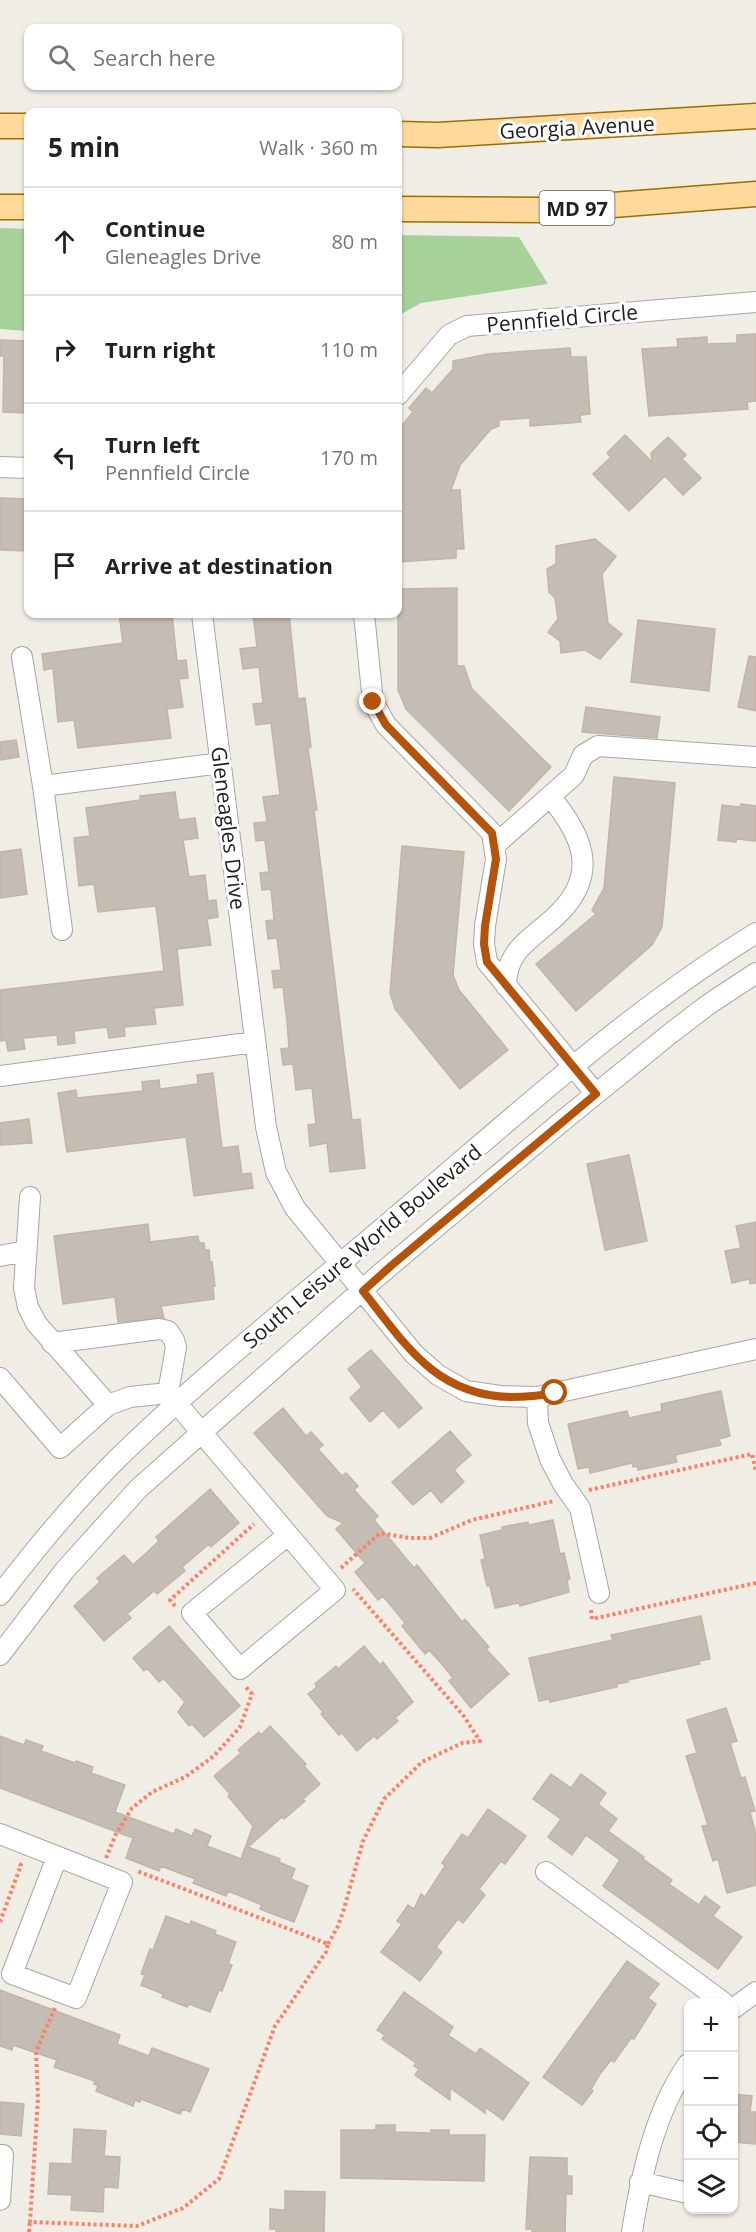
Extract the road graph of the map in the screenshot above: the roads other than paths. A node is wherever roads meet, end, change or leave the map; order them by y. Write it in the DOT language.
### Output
graph roads {
  1 [pos="756,116"];
  2 [pos="0,126"];
  3 [pos="24,126"];
  4 [pos="402,134"];
  5 [pos="756,194"];
  6 [pos="0,207"];
  7 [pos="24,207"];
  8 [pos="402,209"];
  9 [pos="756,302"];
  10 [pos="402,390"];
  11 [pos="0,466"];
  12 [pos="24,468"];
  13 [pos="203,618"];
  14 [pos="364,618"];
  15 [pos="22,657"];
  16 [pos="756,757"];
  17 [pos="221,763"];
  18 [pos="43,786"];
  19 [pos="550,796"];
  20 [pos="495,845"];
  21 [pos="62,930"];
  22 [pos="756,933"];
  23 [pos="756,973"];
  24 [pos="506,986"];
  25 [pos="255,1042"];
  26 [pos="574,1067"];
  27 [pos="0,1076"];
  28 [pos="596,1094"];
  29 [pos="30,1197"];
  30 [pos="26,1251"];
  31 [pos="0,1256"];
  32 [pos="341,1264"];
  33 [pos="363,1291"];
  34 [pos="52,1343"];
  35 [pos="756,1349"];
  36 [pos="0,1378"];
  37 [pos="537,1397"];
  38 [pos="172,1398"];
  39 [pos="108,1405"];
  40 [pos="201,1432"];
  41 [pos="288,1535"];
  42 [pos="0,1594"];
  43 [pos="595,1600"];
  44 [pos="0,1655"];
  45 [pos="0,1834"];
  46 [pos="57,1857"];
  47 [pos="546,1872"];
  48 [pos="756,1992"];
  49 [pos="718,1998"];
  50 [pos="738,2005"];
  51 [pos="684,2070"];
  52 [pos="0,2155"];
  53 [pos="640,2182"];
  54 [pos="684,2192"];
  55 [pos="0,2200"];
  56 [pos="632,2232"];
  1 -- 4 [label="main road, Georgia Avenue"];
  2 -- 3 [label="main road"];
  5 -- 8 [label="main road, MD 97"];
  6 -- 7 [label="main road"];
  9 -- 10 [label="street, Pennfield Circle"];
  11 -- 12 [label="street"];
  13 -- 17 [label="street, Gleneagles Drive"];
  14 -- 20 [label="street"];
  15 -- 18 [label="street"];
  16 -- 19 [label="street"];
  17 -- 18 [label="street"];
  17 -- 25 [label="street, Gleneagles Drive"];
  18 -- 21 [label="street"];
  19 -- 20 [label="street"];
  19 -- 24 [label="street"];
  20 -- 24 [label="street"];
  22 -- 26 [label="street, South Leisure World Boulevard"];
  23 -- 28 [label="street, South Leisure World Boulevard"];
  24 -- 26 [label="street"];
  25 -- 27 [label="street"];
  25 -- 32 [label="street, Gleneagles Drive"];
  26 -- 28 [label="street"];
  26 -- 32 [label="street, South Leisure World Boulevard"];
  28 -- 33 [label="street, South Leisure World Boulevard"];
  29 -- 30 [label="street"];
  30 -- 31 [label="street"];
  30 -- 34 [label="street"];
  32 -- 33 [label="street, Gleneagles Drive"];
  32 -- 38 [label="street, South Leisure World Boulevard"];
  33 -- 37 [label="street, Gleneagles Drive"];
  33 -- 40 [label="street, South Leisure World Boulevard"];
  34 -- 38 [label="street"];
  34 -- 39 [label="street"];
  35 -- 37 [label="street, Gleneagles Drive"];
  36 -- 39 [label="street"];
  37 -- 43 [label="street"];
  38 -- 39 [label="street"];
  38 -- 40 [label="street"];
  38 -- 42 [label="street, South Leisure World Boulevard"];
  40 -- 41 [label="street"];
  40 -- 44 [label="street, South Leisure World Boulevard"];
  41 -- 41 [label="street"];
  45 -- 46 [label="street"];
  46 -- 46 [label="street"];
  47 -- 49 [label="street"];
  48 -- 50 [label="street"];
  51 -- 53 [label="street"];
  52 -- 55 [label="street"];
  53 -- 54 [label="street"];
  53 -- 56 [label="street"];
}
